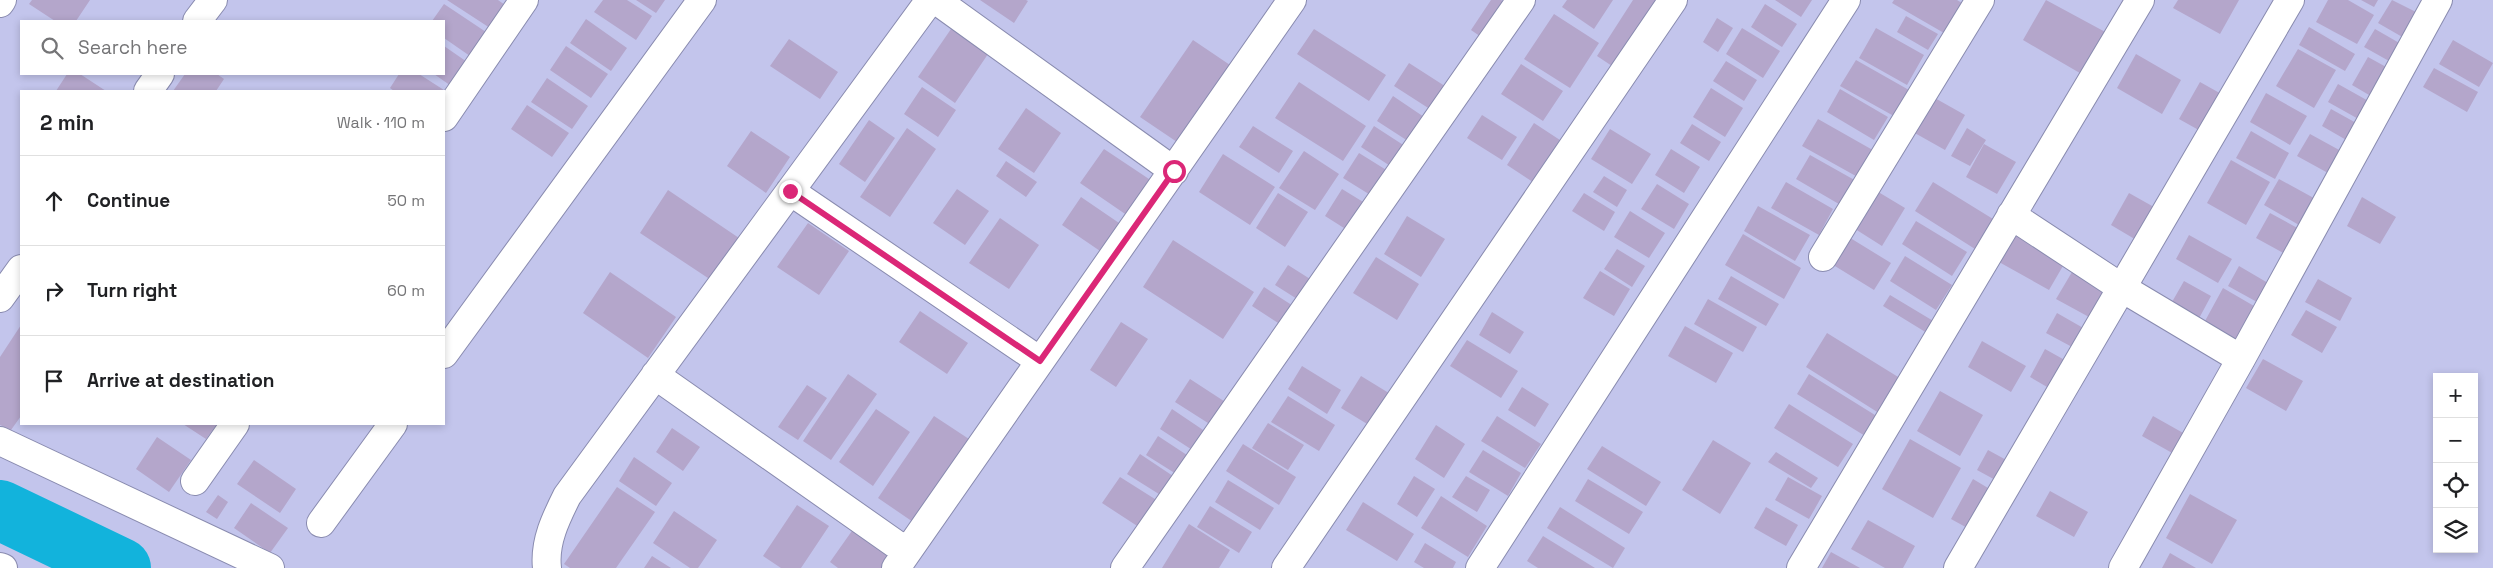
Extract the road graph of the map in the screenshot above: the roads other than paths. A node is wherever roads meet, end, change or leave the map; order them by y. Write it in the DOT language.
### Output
graph roads {
  1 [pos="213,0"];
  2 [pos="524,0"];
  3 [pos="702,0"];
  4 [pos="930,0"];
  5 [pos="936,0"];
  6 [pos="1292,0"];
  7 [pos="1521,0"];
  8 [pos="1673,0"];
  9 [pos="1846,0"];
  10 [pos="1980,0"];
  11 [pos="2140,0"];
  12 [pos="2290,0"];
  13 [pos="2438,0"];
  14 [pos="199,20"];
  15 [pos="159,75"];
  16 [pos="149,90"];
  17 [pos="445,116"];
  18 [pos="1174,171"];
  19 [pos="790,191"];
  20 [pos="2012,215"];
  21 [pos="1823,257"];
  22 [pos="20,270"];
  23 [pos="2122,288"];
  24 [pos="0,298"];
  25 [pos="445,353"];
  26 [pos="2241,359"];
  27 [pos="1040,361"];
  28 [pos="655,376"];
  29 [pos="233,425"];
  30 [pos="392,425"];
  31 [pos="0,441"];
  32 [pos="195,482"];
  33 [pos="321,522"];
  34 [pos="902,560"];
  35 [pos="270,568"];
  36 [pos="547,568"];
  37 [pos="1125,568"];
  38 [pos="1286,568"];
  39 [pos="1480,568"];
  40 [pos="1800,568"];
  41 [pos="1958,568"];
  42 [pos="2122,568"];
  1 -- 14 [label="street"];
  2 -- 17 [label="street"];
  3 -- 25 [label="street"];
  4 -- 19 [label="street"];
  5 -- 18 [label="street"];
  6 -- 18 [label="street"];
  7 -- 37 [label="street"];
  8 -- 38 [label="street"];
  9 -- 39 [label="street"];
  10 -- 21 [label="street"];
  11 -- 20 [label="street"];
  12 -- 23 [label="street"];
  13 -- 26 [label="street"];
  15 -- 16 [label="street"];
  18 -- 27 [label="street"];
  19 -- 27 [label="street"];
  19 -- 28 [label="street"];
  20 -- 23 [label="street"];
  20 -- 40 [label="street"];
  22 -- 24 [label="street"];
  23 -- 26 [label="street"];
  23 -- 41 [label="street"];
  26 -- 42 [label="street"];
  27 -- 34 [label="street"];
  28 -- 34 [label="street"];
  28 -- 36 [label="street"];
  29 -- 32 [label="street"];
  30 -- 33 [label="street"];
  31 -- 35 [label="street"];
}
